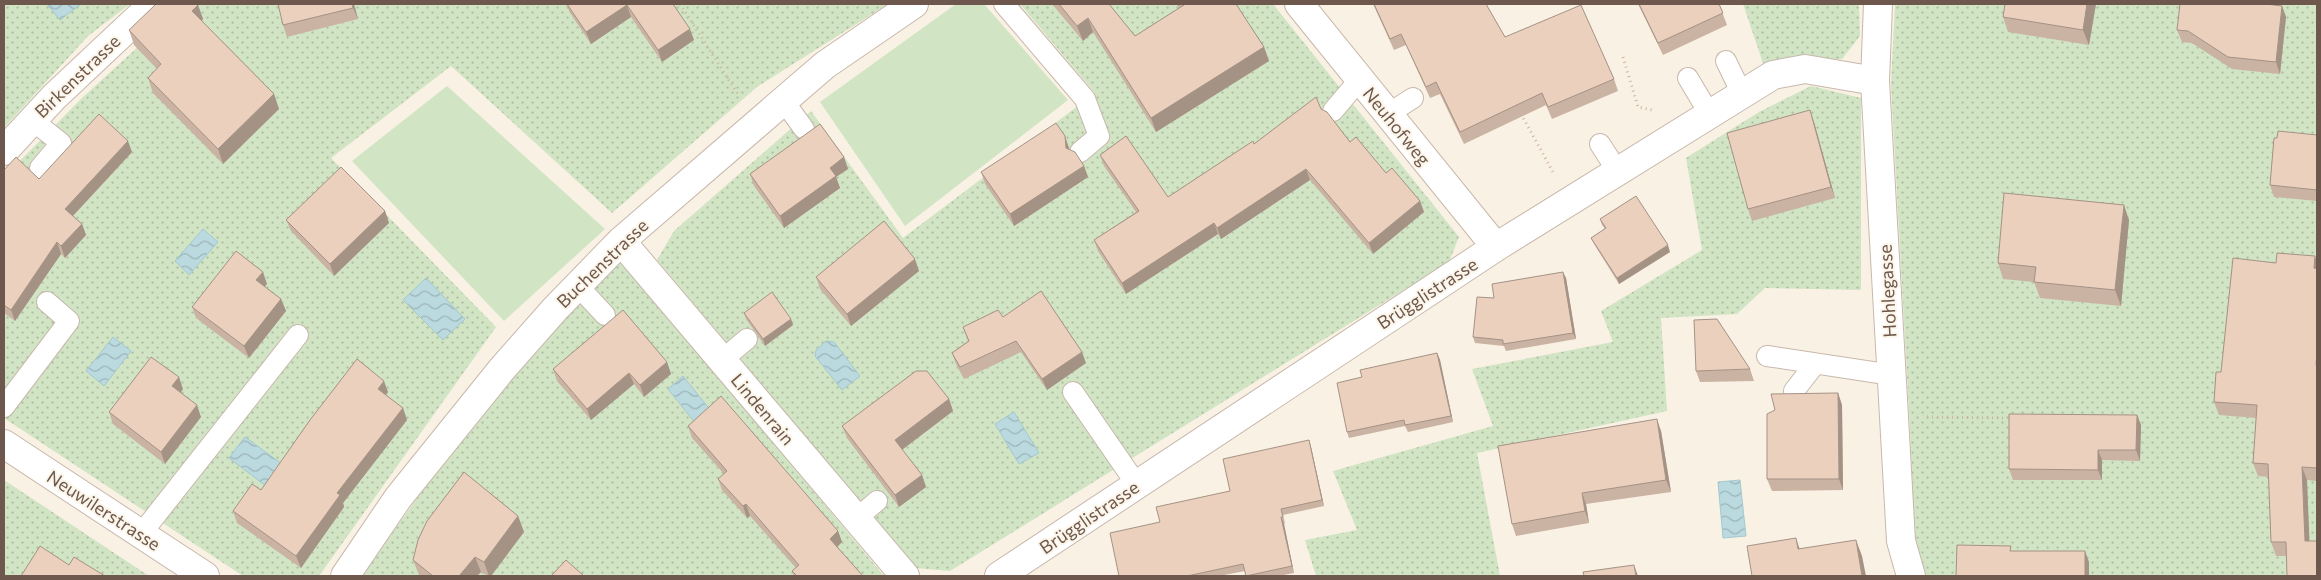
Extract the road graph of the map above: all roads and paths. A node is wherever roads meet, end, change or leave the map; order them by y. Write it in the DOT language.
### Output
graph roads {
  1 [pos="153,4"];
  2 [pos="680,4"];
  3 [pos="914,4"];
  4 [pos="1004,4"];
  5 [pos="1300,4"];
  6 [pos="1878,4"];
  7 [pos="1623,57"];
  8 [pos="1726,61"];
  9 [pos="1688,78"];
  10 [pos="1360,79"];
  11 [pos="1875,80"];
  12 [pos="1742,94"];
  13 [pos="1413,98"];
  14 [pos="783,100"];
  15 [pos="1517,107"];
  16 [pos="1333,111"];
  17 [pos="1388,114"];
  18 [pos="1710,115"];
  19 [pos="32,120"];
  20 [pos="756,124"];
  21 [pos="804,129"];
  22 [pos="1672,138"];
  23 [pos="1600,144"];
  24 [pos="4,151"];
  25 [pos="1080,152"];
  26 [pos="40,168"];
  27 [pos="1618,172"];
  28 [pos="1570,202"];
  29 [pos="621,241"];
  30 [pos="1496,247"];
  31 [pos="578,286"];
  32 [pos="47,302"];
  33 [pos="605,315"];
  34 [pos="298,335"];
  35 [pos="747,339"];
  36 [pos="1767,356"];
  37 [pos="722,360"];
  38 [pos="1815,364"];
  39 [pos="1892,375"];
  40 [pos="1794,391"];
  41 [pos="1073,392"];
  42 [pos="4,407"];
  43 [pos="1894,417"];
  44 [pos="2004,418"];
  45 [pos="4,444"];
  46 [pos="1137,485"];
  47 [pos="877,500"];
  48 [pos="856,519"];
  49 [pos="141,534"];
  50 [pos="204,576"];
  51 [pos="345,576"];
  52 [pos="905,576"];
  53 [pos="999,576"];
  54 [pos="1911,576"];
  1 -- 19 [label="street, Birkenstrasse"];
  2 -- 20 [label="path"];
  3 -- 14 [label="street, Buchenstrasse"];
  4 -- 25 [label="lane"];
  5 -- 10 [label="street, Neuhofweg"];
  6 -- 11 [label="street, Hohlegasse"];
  7 -- 22 [label="path"];
  8 -- 12 [label="lane"];
  9 -- 18 [label="lane"];
  10 -- 16 [label="lane"];
  10 -- 17 [label="street, Neuhofweg"];
  11 -- 12 [label="street, Brügglistrasse"];
  11 -- 39 [label="street, Hohlegasse"];
  12 -- 18 [label="street, Brügglistrasse"];
  13 -- 17 [label="lane"];
  14 -- 20 [label="street, Buchenstrasse"];
  14 -- 21 [label="lane"];
  15 -- 28 [label="path"];
  17 -- 30 [label="street, Neuhofweg"];
  18 -- 22 [label="street, Brügglistrasse"];
  19 -- 24 [label="street, Birkenstrasse"];
  19 -- 26 [label="lane"];
  20 -- 29 [label="street, Buchenstrasse"];
  22 -- 27 [label="street, Brügglistrasse"];
  23 -- 27 [label="lane"];
  27 -- 28 [label="street, Brügglistrasse"];
  28 -- 30 [label="street, Brügglistrasse"];
  29 -- 31 [label="street, Buchenstrasse"];
  29 -- 37 [label="street, Lindenrain"];
  30 -- 46 [label="street, Brügglistrasse"];
  31 -- 33 [label="lane"];
  31 -- 51 [label="street, Buchenstrasse"];
  32 -- 42 [label="lane"];
  34 -- 49 [label="lane"];
  35 -- 37 [label="lane"];
  36 -- 38 [label="lane"];
  37 -- 48 [label="street, Lindenrain"];
  38 -- 39 [label="lane"];
  38 -- 40 [label="lane"];
  39 -- 43 [label="street, Hohlegasse"];
  41 -- 46 [label="lane"];
  43 -- 44 [label="path"];
  43 -- 54 [label="street, Hohlegasse"];
  45 -- 49 [label="street, Neuwilerstrasse"];
  46 -- 53 [label="street, Brügglistrasse"];
  47 -- 48 [label="lane"];
  48 -- 52 [label="street, Lindenrain"];
  49 -- 50 [label="street, Neuwilerstrasse"];
}
